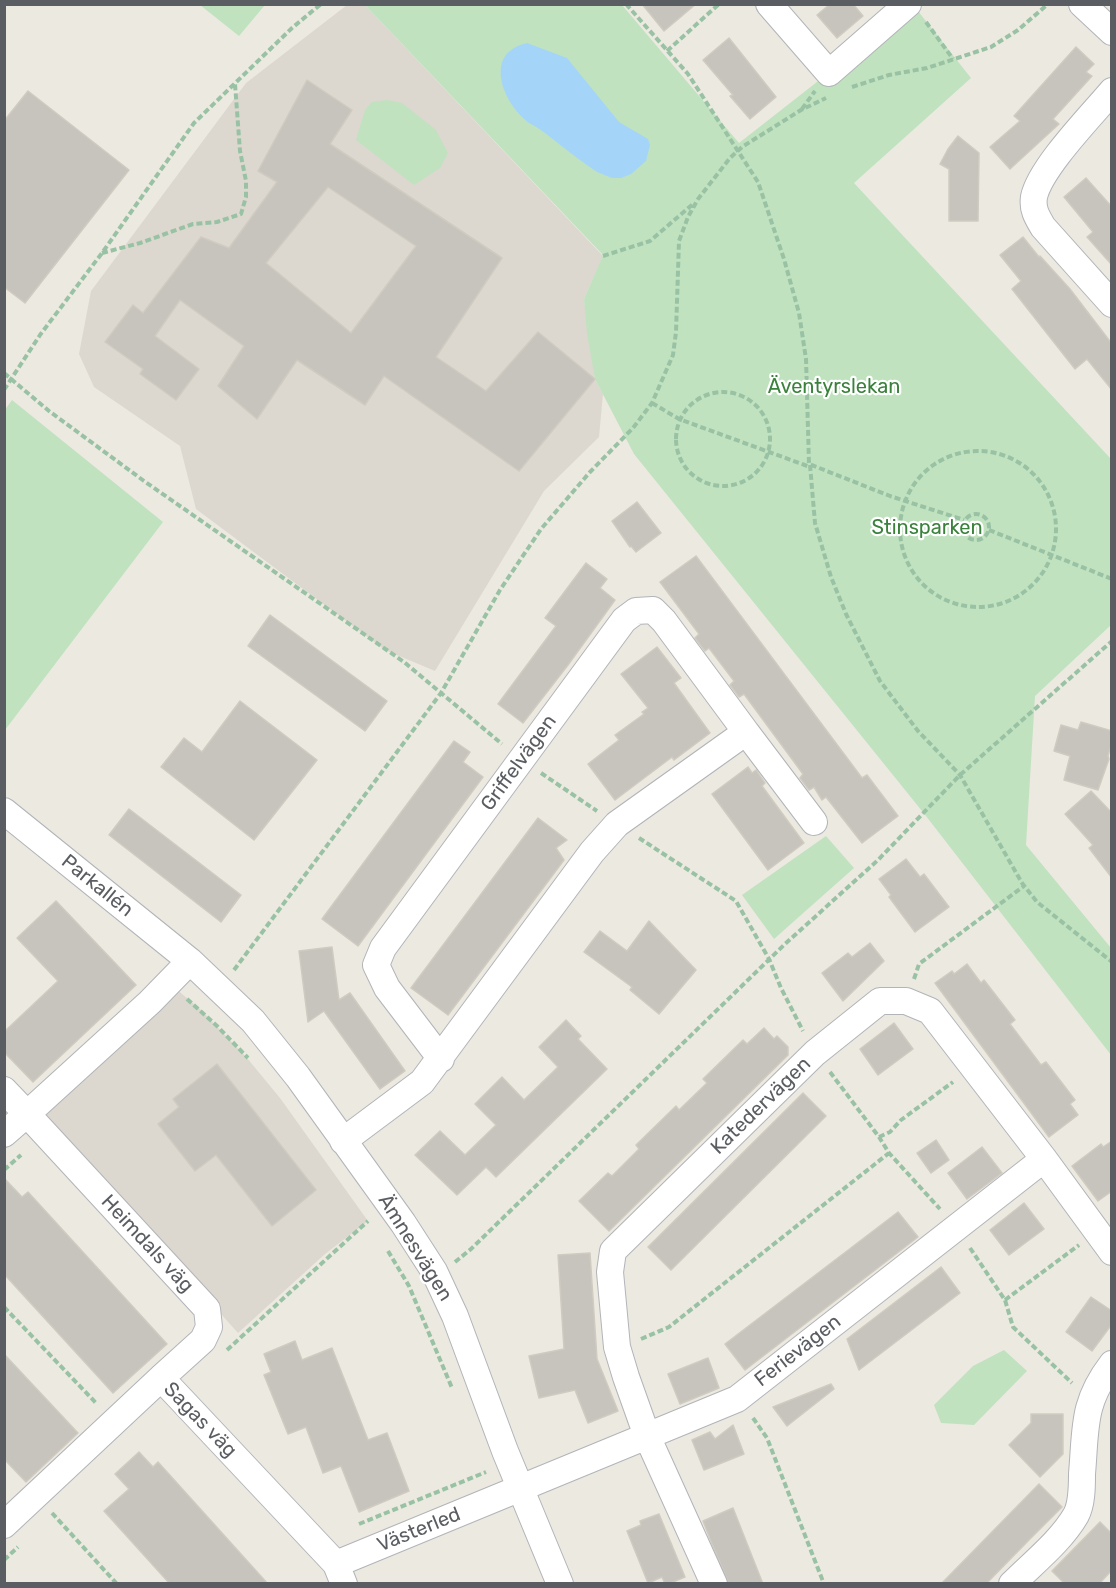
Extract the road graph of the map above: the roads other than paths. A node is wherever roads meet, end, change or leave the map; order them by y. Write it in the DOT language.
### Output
graph roads {
  1 [pos="769,4"];
  2 [pos="1082,4"];
  3 [pos="914,10"];
  4 [pos="1112,32"];
  5 [pos="1112,92"];
  6 [pos="1112,304"];
  7 [pos="746,732"];
  8 [pos="4,811"];
  9 [pos="814,822"];
  10 [pos="190,961"];
  11 [pos="441,1059"];
  12 [pos="4,1090"];
  13 [pos="27,1114"];
  14 [pos="4,1134"];
  15 [pos="343,1142"];
  16 [pos="1044,1159"];
  17 [pos="1112,1252"];
  18 [pos="1112,1364"];
  19 [pos="162,1378"];
  20 [pos="647,1436"];
  21 [pos="521,1488"];
  22 [pos="7,1516"];
  23 [pos="340,1574"];
  24 [pos="560,1584"];
  25 [pos="714,1584"];
  26 [pos="1012,1584"];
  1 -- 3 [label="street"];
  2 -- 4 [label="street"];
  5 -- 6 [label="street"];
  7 -- 9 [label="street, Griffelvägen"];
  7 -- 11 [label="street"];
  7 -- 11 [label="street, Griffelvägen"];
  8 -- 10 [label="street, Parkallén"];
  10 -- 13 [label="street"];
  10 -- 15 [label="street, Ämnesvägen"];
  11 -- 15 [label="street"];
  12 -- 13 [label="street"];
  13 -- 14 [label="street"];
  13 -- 19 [label="street, Heimdals väg"];
  15 -- 21 [label="street, Ämnesvägen"];
  16 -- 17 [label="street"];
  16 -- 20 [label="street, Ferievägen"];
  16 -- 20 [label="street, Katedervägen"];
  18 -- 26 [label="street"];
  19 -- 22 [label="street, Sagas väg"];
  19 -- 23 [label="street, Sagas väg"];
  20 -- 21 [label="street, Ferievägen"];
  20 -- 25 [label="street, Katedervägen"];
  21 -- 23 [label="street, Västerled"];
  21 -- 24 [label="street, Ämnesvägen"];
}
